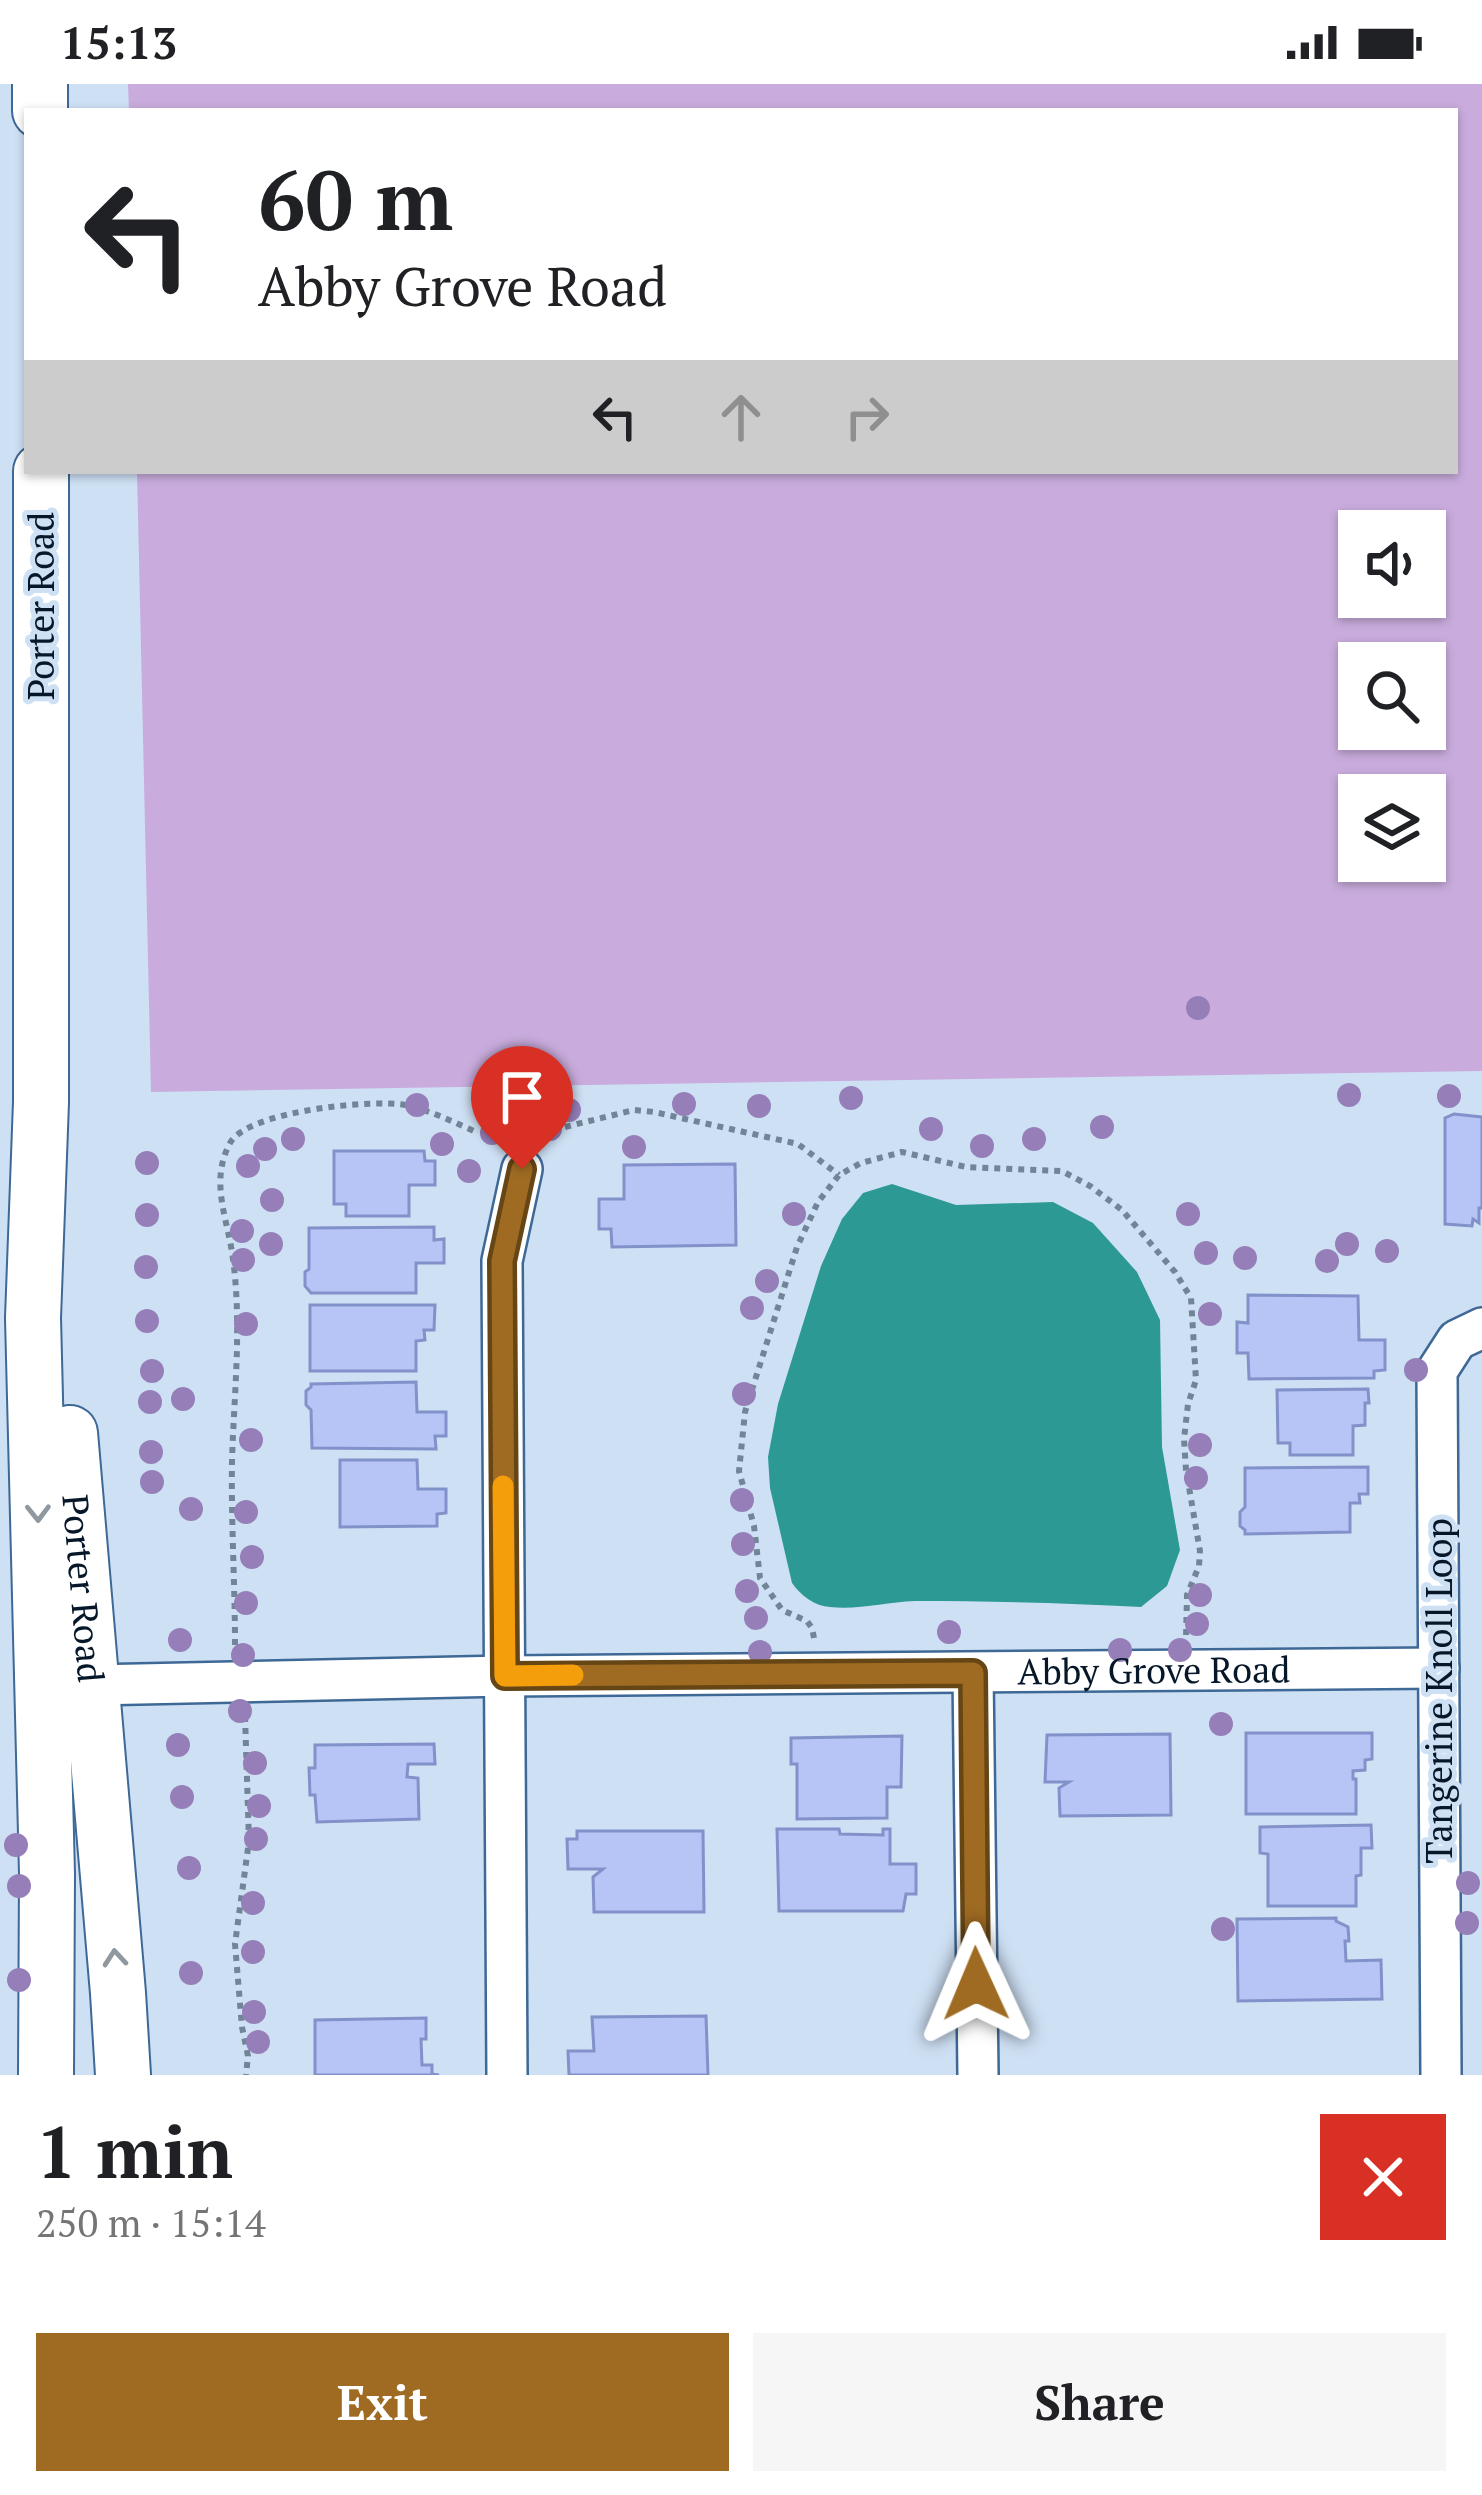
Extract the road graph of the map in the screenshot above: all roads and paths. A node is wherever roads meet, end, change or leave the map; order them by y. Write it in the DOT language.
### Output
graph roads {
  1 [pos="41,474"];
  2 [pos="41,1102"];
  3 [pos="565,1126"];
  4 [pos="474,1131"];
  5 [pos="522,1169"];
  6 [pos="839,1175"];
  7 [pos="17,1318"];
  8 [pos="1482,1328"];
  9 [pos="1186,1638"];
  10 [pos="814,1642"];
  11 [pos="236,1645"];
  12 [pos="1438,1668"];
  13 [pos="973,1673"];
  14 [pos="505,1676"];
  15 [pos="92,1684"];
  16 [pos="245,1716"];
  17 [pos="46,2075"];
  18 [pos="123,2075"];
  19 [pos="246,2075"];
  20 [pos="507,2075"];
  21 [pos="978,2075"];
  22 [pos="1441,2075"];
  1 -- 2 [label="main road, Porter Road"];
  2 -- 7 [label="main road, Porter Road"];
  2 -- 15 [label="main road, Porter Road"];
  3 -- 6 [label="path"];
  4 -- 11 [label="path"];
  5 -- 14 [label="street"];
  6 -- 9 [label="path"];
  6 -- 10 [label="path"];
  7 -- 17 [label="main road, Porter Road, one-way"];
  8 -- 12 [label="street, Tangerine Knoll Loop"];
  12 -- 13 [label="street, Abby Grove Road"];
  12 -- 22 [label="street, Tangerine Knoll Loop"];
  13 -- 14 [label="street, Abby Grove Road"];
  13 -- 21 [label="street"];
  14 -- 15 [label="street, Abby Grove Road"];
  14 -- 20 [label="street"];
  18 -- 15 [label="main road, Porter Road, one-way"];
  16 -- 19 [label="path"];
}
